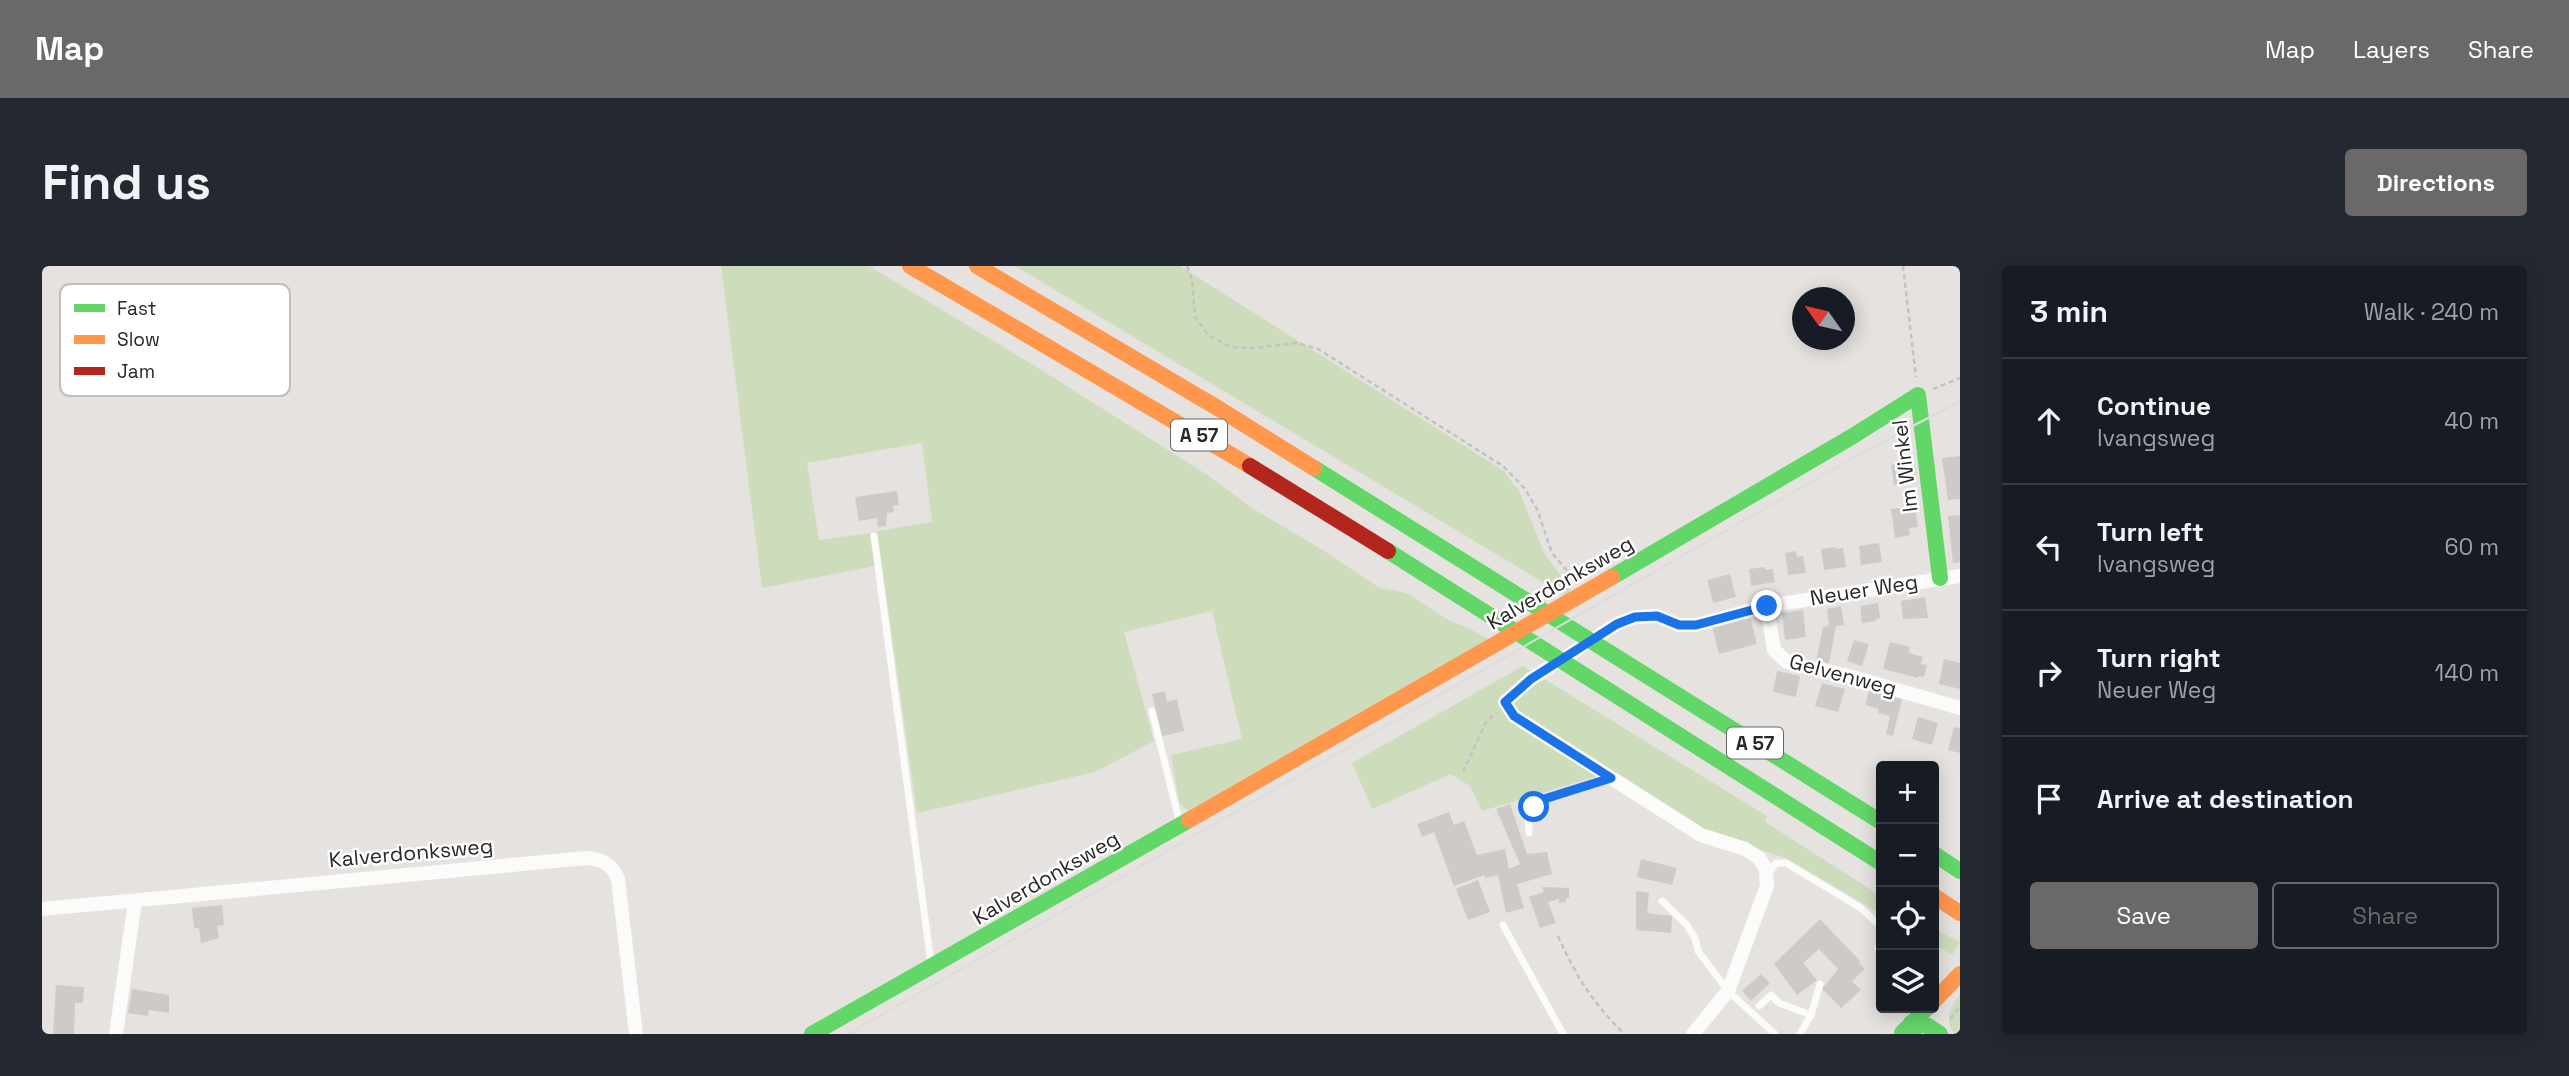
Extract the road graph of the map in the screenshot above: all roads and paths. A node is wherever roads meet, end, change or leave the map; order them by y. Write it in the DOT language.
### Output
graph roads {
  1 [pos="910,266"];
  2 [pos="977,266"];
  3 [pos="1187,266"];
  4 [pos="1903,266"];
  5 [pos="1960,378"];
  6 [pos="1918,396"];
  7 [pos="874,536"];
  8 [pos="1960,576"];
  9 [pos="1940,578"];
  10 [pos="1586,592"];
  11 [pos="1767,606"];
  12 [pos="1505,702"];
  13 [pos="1960,708"];
  14 [pos="1152,711"];
  15 [pos="1463,772"];
  16 [pos="1611,778"];
  17 [pos="1876,819"];
  18 [pos="1181,824"];
  19 [pos="1530,833"];
  20 [pos="1939,857"];
  21 [pos="1876,860"];
  22 [pos="1957,869"];
  23 [pos="1766,876"];
  24 [pos="1939,899"];
  25 [pos="135,901"];
  26 [pos="1662,901"];
  27 [pos="42,909"];
  28 [pos="1960,913"];
  29 [pos="1876,922"];
  30 [pos="1503,925"];
  31 [pos="1558,936"];
  32 [pos="932,968"];
  33 [pos="1960,974"];
  34 [pos="1820,984"];
  35 [pos="1728,991"];
  36 [pos="1939,996"];
  37 [pos="1759,1006"];
  38 [pos="1923,1013"];
  39 [pos="1811,1015"];
  40 [pos="1908,1030"];
  41 [pos="116,1034"];
  42 [pos="636,1034"];
  43 [pos="812,1034"];
  44 [pos="1563,1034"];
  45 [pos="1624,1034"];
  46 [pos="1693,1034"];
  47 [pos="1775,1034"];
  48 [pos="1800,1034"];
  49 [pos="1940,1034"];
  1 -- 21 [label="main road, A 57"];
  2 -- 17 [label="main road, A 57"];
  3 -- 10 [label="path"];
  4 -- 6 [label="path, Im Winkel"];
  5 -- 6 [label="path"];
  6 -- 9 [label="main road, Im Winkel"];
  6 -- 10 [label="main road, Kalverdonksweg"];
  7 -- 32 [label="lane"];
  8 -- 9 [label="street, Neuer Weg"];
  9 -- 11 [label="street, Neuer Weg"];
  10 -- 18 [label="main road, Kalverdonksweg"];
  11 -- 12 [label="street, Neuer Weg"];
  11 -- 13 [label="street, Gelvenweg"];
  12 -- 15 [label="path"];
  12 -- 16 [label="street"];
  14 -- 18 [label="lane"];
  16 -- 19 [label="lane"];
  16 -- 23 [label="street"];
  18 -- 32 [label="main road, Kalverdonksweg"];
  20 -- 22 [label="main road"];
  23 -- 29 [label="lane"];
  23 -- 35 [label="street"];
  24 -- 28 [label="main road"];
  25 -- 27 [label="street, Kalverdonksweg"];
  25 -- 41 [label="street"];
  25 -- 42 [label="street, Kalverdonksweg"];
  26 -- 35 [label="lane"];
  30 -- 44 [label="lane"];
  31 -- 45 [label="path"];
  32 -- 43 [label="main road, Kalverdonksweg"];
  33 -- 36 [label="main road"];
  34 -- 39 [label="lane"];
  35 -- 46 [label="street"];
  35 -- 47 [label="lane"];
  37 -- 39 [label="lane"];
  38 -- 40 [label="main road"];
  39 -- 48 [label="lane"];
  40 -- 49 [label="main road"];
}
